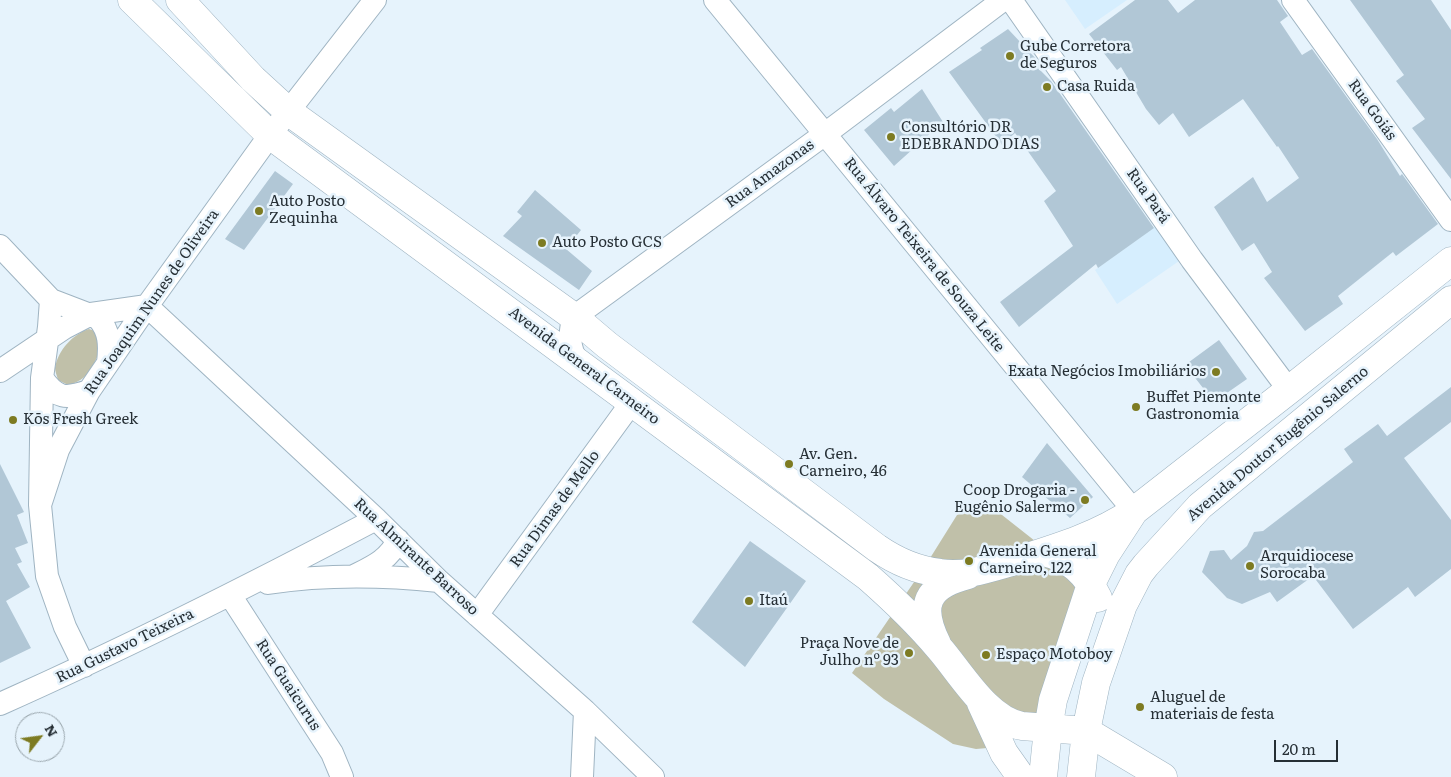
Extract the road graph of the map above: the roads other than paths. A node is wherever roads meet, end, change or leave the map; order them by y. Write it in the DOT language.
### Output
graph roads {
  1 [pos="132,0"];
  2 [pos="180,0"];
  3 [pos="375,0"];
  4 [pos="715,0"];
  5 [pos="1002,0"];
  6 [pos="1011,0"];
  7 [pos="1293,0"];
  8 [pos="289,112"];
  9 [pos="825,134"];
  10 [pos="270,136"];
  11 [pos="1451,220"];
  12 [pos="0,246"];
  13 [pos="1451,261"];
  14 [pos="51,300"];
  15 [pos="1451,300"];
  16 [pos="147,306"];
  17 [pos="91,314"];
  18 [pos="574,317"];
  19 [pos="130,330"];
  20 [pos="179,336"];
  21 [pos="48,338"];
  22 [pos="578,362"];
  23 [pos="108,363"];
  24 [pos="0,371"];
  25 [pos="0,375"];
  26 [pos="42,378"];
  27 [pos="89,390"];
  28 [pos="1289,390"];
  29 [pos="632,402"];
  30 [pos="40,505"];
  31 [pos="1134,511"];
  32 [pos="376,519"];
  33 [pos="398,540"];
  34 [pos="1044,552"];
  35 [pos="974,573"];
  36 [pos="354,577"];
  37 [pos="439,581"];
  38 [pos="1092,584"];
  39 [pos="240,591"];
  40 [pos="477,615"];
  41 [pos="939,648"];
  42 [pos="84,666"];
  43 [pos="1096,683"];
  44 [pos="978,697"];
  45 [pos="0,704"];
  46 [pos="585,711"];
  47 [pos="1048,729"];
  48 [pos="1086,731"];
  49 [pos="342,777"];
  50 [pos="582,777"];
  51 [pos="653,777"];
  52 [pos="1021,777"];
  53 [pos="1043,777"];
  54 [pos="1081,777"];
  55 [pos="1162,777"];
  1 -- 10 [label="main road, Avenida General Carneiro"];
  2 -- 8 [label="main road, Avenida General Carneiro"];
  3 -- 8 [label="street"];
  4 -- 9 [label="street, Rua Álvaro Teixeira de Souza Leite"];
  5 -- 9 [label="street, Rua Amazonas"];
  6 -- 28 [label="street, Rua Pará"];
  7 -- 11 [label="street, Rua Goiás"];
  8 -- 10 [label="street"];
  8 -- 18 [label="main road, Avenida General Carneiro"];
  9 -- 18 [label="street, Rua Amazonas"];
  9 -- 31 [label="street, Rua Álvaro Teixeira de Souza Leite"];
  10 -- 16 [label="street, Rua Joaquim Nunes de Oliveira"];
  10 -- 22 [label="main road, Avenida General Carneiro"];
  12 -- 14 [label="street"];
  13 -- 28 [label="main road"];
  14 -- 17 [label="street"];
  14 -- 21 [label="street"];
  15 -- 43 [label="main road, Avenida Doutor Eugênio Salerno"];
  16 -- 17 [label="street"];
  16 -- 19 [label="street, Rua Joaquim Nunes de Oliveira"];
  16 -- 20 [label="street, Rua Almirante Barroso"];
  17 -- 21 [label="street"];
  17 -- 23 [label="street"];
  18 -- 22 [label="street"];
  18 -- 35 [label="main road, Avenida General Carneiro"];
  19 -- 20 [label="street, Rua Almirante Barroso"];
  19 -- 23 [label="street, Rua Joaquim Nunes de Oliveira"];
  20 -- 32 [label="street, Rua Almirante Barroso"];
  21 -- 24 [label="street"];
  21 -- 26 [label="street"];
  22 -- 29 [label="main road, Avenida General Carneiro"];
  23 -- 27 [label="street, Rua Joaquim Nunes de Oliveira"];
  25 -- 26 [label="street"];
  26 -- 27 [label="street"];
  26 -- 30 [label="street"];
  27 -- 30 [label="street, Rua Joaquim Nunes de Oliveira"];
  28 -- 31 [label="main road"];
  29 -- 40 [label="street, Rua Dimas de Mello"];
  29 -- 41 [label="main road, Avenida General Carneiro"];
  30 -- 42 [label="street"];
  31 -- 34 [label="main road"];
  31 -- 38 [label="main road"];
  32 -- 33 [label="street, Rua Almirante Barroso"];
  32 -- 39 [label="street, Rua Gustavo Teixeira"];
  33 -- 36 [label="street"];
  33 -- 37 [label="street, Rua Almirante Barroso"];
  34 -- 35 [label="main road"];
  34 -- 38 [label="main road"];
  35 -- 41 [label="main road"];
  36 -- 37 [label="street, Rua Gustavo Teixeira"];
  36 -- 39 [label="street, Rua Gustavo Teixeira"];
  37 -- 40 [label="street, Rua Almirante Barroso"];
  38 -- 43 [label="main road"];
  38 -- 47 [label="main road"];
  39 -- 42 [label="street, Rua Gustavo Teixeira"];
  39 -- 49 [label="street, Rua Guaicurus"];
  40 -- 46 [label="street, Rua Almirante Barroso"];
  41 -- 44 [label="main road"];
  42 -- 45 [label="street, Rua Gustavo Teixeira"];
  43 -- 48 [label="main road"];
  44 -- 47 [label="main road"];
  44 -- 52 [label="main road"];
  46 -- 50 [label="street"];
  46 -- 51 [label="street, Rua Almirante Barroso"];
  47 -- 48 [label="main road"];
  47 -- 53 [label="main road"];
  48 -- 54 [label="main road"];
  48 -- 55 [label="main road"];
}
